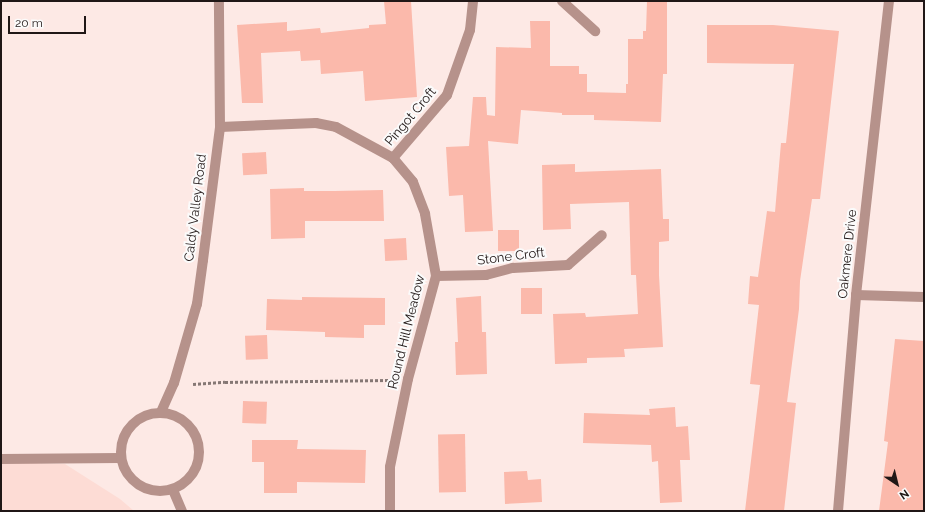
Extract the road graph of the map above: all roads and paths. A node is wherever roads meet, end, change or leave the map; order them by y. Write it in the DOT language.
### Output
graph roads {
  1 [pos="219,1"];
  2 [pos="473,1"];
  3 [pos="562,1"];
  4 [pos="890,1"];
  5 [pos="595,31"];
  6 [pos="220,127"];
  7 [pos="393,158"];
  8 [pos="602,234"];
  9 [pos="436,276"];
  10 [pos="856,295"];
  11 [pos="924,297"];
  12 [pos="408,379"];
  13 [pos="174,383"];
  14 [pos="161,412"];
  15 [pos="120,458"];
  16 [pos="1,459"];
  17 [pos="173,490"];
  18 [pos="182,511"];
  19 [pos="390,511"];
  20 [pos="838,511"];
  1 -- 6 [label="street, Caldy Valley Road"];
  2 -- 7 [label="street, Pingot Croft"];
  3 -- 5 [label="street"];
  4 -- 10 [label="street, Oakmere Drive"];
  6 -- 7 [label="street, Round Hill Meadow"];
  6 -- 13 [label="street, Caldy Valley Road"];
  7 -- 9 [label="street, Round Hill Meadow"];
  8 -- 9 [label="street, Stone Croft"];
  9 -- 12 [label="street, Round Hill Meadow"];
  10 -- 11 [label="street"];
  10 -- 20 [label="street, Oakmere Drive"];
  12 -- 13 [label="path"];
  12 -- 19 [label="street, Round Hill Meadow"];
  13 -- 14 [label="street, Caldy Valley Road"];
  14 -- 15 [label="street"];
  14 -- 17 [label="street"];
  15 -- 16 [label="street"];
  15 -- 17 [label="street"];
  17 -- 18 [label="street"];
}
